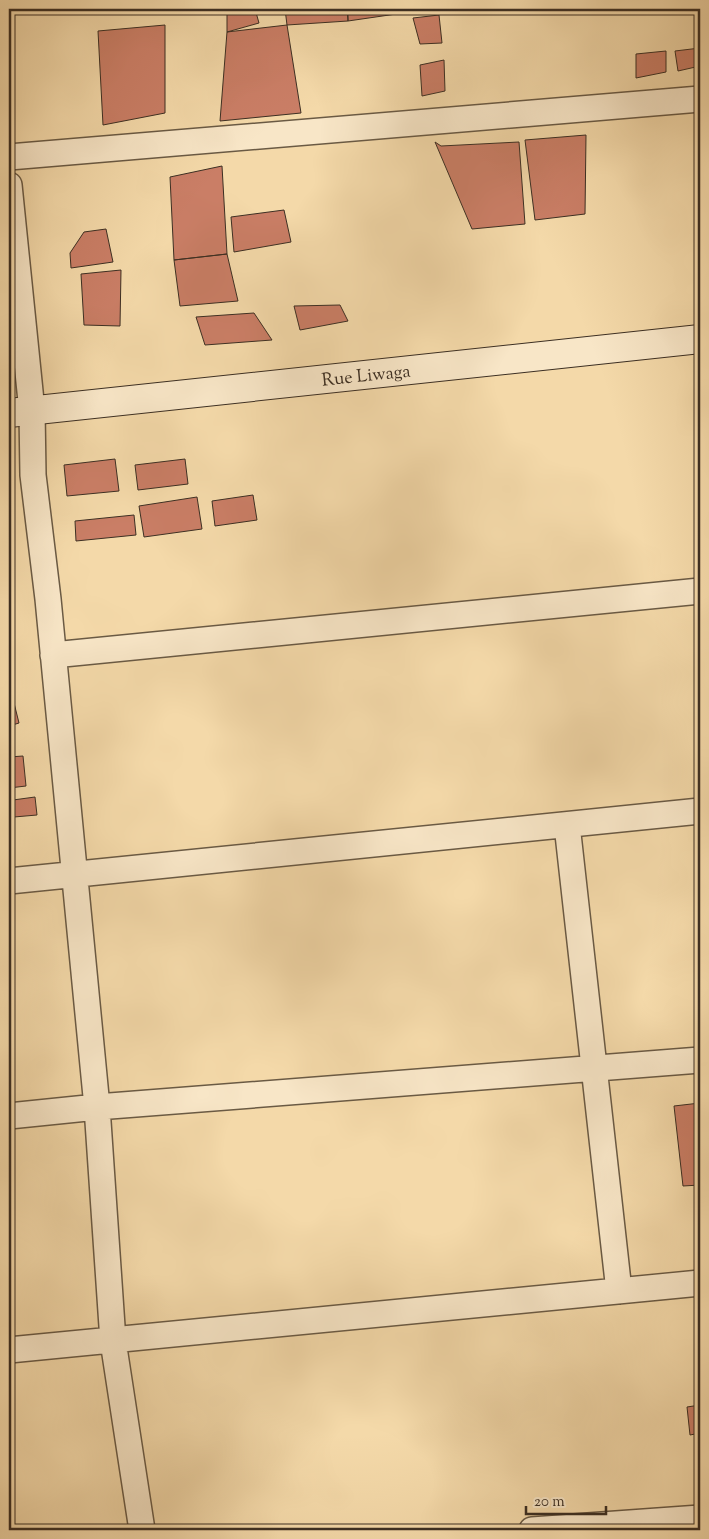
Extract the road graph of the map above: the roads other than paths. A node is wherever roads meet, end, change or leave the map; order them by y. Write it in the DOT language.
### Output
graph roads {
  1 [pos="700,99"];
  2 [pos="9,157"];
  3 [pos="9,185"];
  4 [pos="700,339"];
  5 [pos="20,412"];
  6 [pos="700,591"];
  7 [pos="53,655"];
  8 [pos="700,811"];
  9 [pos="567,825"];
  10 [pos="76,874"];
  11 [pos="9,881"];
  12 [pos="700,1060"];
  13 [pos="594,1068"];
  14 [pos="97,1106"];
  15 [pos="9,1116"];
  16 [pos="700,1283"];
  17 [pos="619,1291"];
  18 [pos="113,1341"];
  19 [pos="9,1350"];
  20 [pos="700,1518"];
  21 [pos="142,1530"];
  22 [pos="532,1530"];
  1 -- 2 [label="street"];
  3 -- 5 [label="street"];
  4 -- 5 [label="main road, Rue Liwaga"];
  5 -- 7 [label="street"];
  6 -- 7 [label="street"];
  7 -- 10 [label="street"];
  8 -- 9 [label="street"];
  9 -- 10 [label="street"];
  9 -- 13 [label="street"];
  10 -- 11 [label="street"];
  10 -- 14 [label="street"];
  12 -- 13 [label="street"];
  13 -- 14 [label="street"];
  13 -- 17 [label="street"];
  14 -- 15 [label="street"];
  14 -- 18 [label="street"];
  16 -- 17 [label="street"];
  17 -- 18 [label="street"];
  18 -- 19 [label="street"];
  18 -- 21 [label="street"];
  20 -- 22 [label="street"];
}
